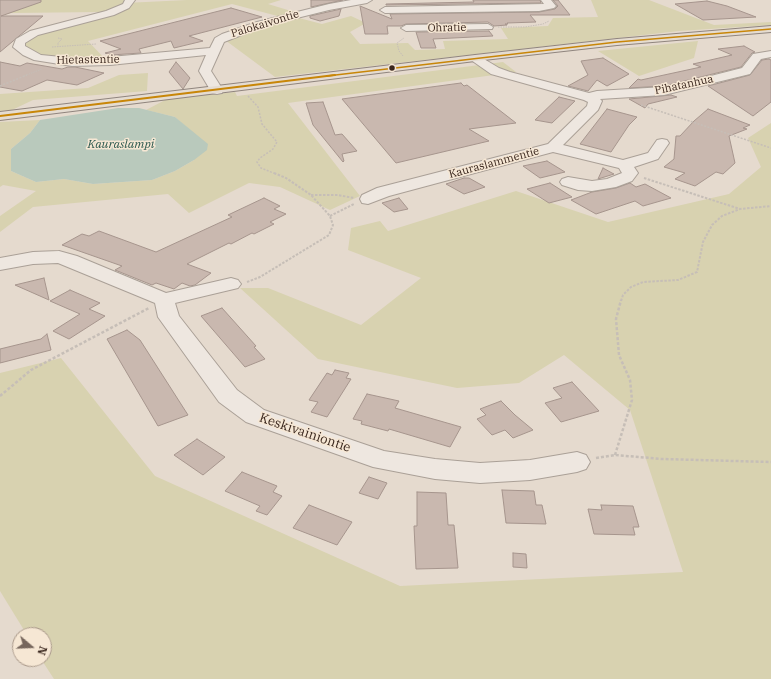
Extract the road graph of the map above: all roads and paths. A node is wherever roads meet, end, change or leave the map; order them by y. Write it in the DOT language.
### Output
graph roads {
  1 [pos="130,0"];
  2 [pos="368,0"];
  3 [pos="543,4"];
  4 [pos="385,10"];
  5 [pos="549,21"];
  6 [pos="488,27"];
  7 [pos="771,29"];
  8 [pos="405,33"];
  9 [pos="7,41"];
  10 [pos="96,44"];
  11 [pos="22,46"];
  12 [pos="214,51"];
  13 [pos="771,54"];
  14 [pos="404,56"];
  15 [pos="475,58"];
  16 [pos="61,61"];
  17 [pos="0,86"];
  18 [pos="217,90"];
  19 [pos="246,93"];
  20 [pos="589,97"];
  21 [pos="641,105"];
  22 [pos="0,116"];
  23 [pos="662,143"];
  24 [pos="553,147"];
  25 [pos="771,148"];
  26 [pos="627,169"];
  27 [pos="568,182"];
  28 [pos="312,195"];
  29 [pos="368,199"];
  30 [pos="771,206"];
  31 [pos="740,209"];
  32 [pos="330,216"];
  33 [pos="0,264"];
  34 [pos="231,284"];
  35 [pos="164,300"];
  36 [pos="0,396"];
  37 [pos="615,454"];
  38 [pos="577,462"];
  39 [pos="771,462"];
  1 -- 11 [label="street"];
  2 -- 4 [label="street"];
  2 -- 12 [label="street, Palokaivontie"];
  3 -- 4 [label="street"];
  3 -- 5 [label="street"];
  4 -- 8 [label="street"];
  5 -- 6 [label="path"];
  6 -- 8 [label="street, Ohratie"];
  7 -- 15 [label="main road"];
  8 -- 14 [label="path"];
  9 -- 11 [label="street"];
  10 -- 11 [label="path"];
  11 -- 16 [label="street, Hietastentie"];
  12 -- 16 [label="street, Hietastentie"];
  12 -- 18 [label="street, Palokaivontie"];
  13 -- 20 [label="street, Pihatanhua"];
  15 -- 18 [label="main road"];
  15 -- 20 [label="street"];
  16 -- 17 [label="path"];
  18 -- 22 [label="main road"];
  19 -- 28 [label="path"];
  20 -- 24 [label="street, Kauraslammentie"];
  21 -- 25 [label="path"];
  23 -- 26 [label="street"];
  24 -- 26 [label="street"];
  24 -- 29 [label="street, Kauraslammentie"];
  26 -- 27 [label="street"];
  26 -- 31 [label="path"];
  28 -- 29 [label="path"];
  28 -- 32 [label="path"];
  29 -- 32 [label="path"];
  30 -- 31 [label="path"];
  31 -- 37 [label="path"];
  32 -- 34 [label="path"];
  33 -- 35 [label="street"];
  34 -- 35 [label="street"];
  35 -- 36 [label="path"];
  35 -- 38 [label="street, Keskivainiontie"];
  37 -- 38 [label="path"];
  37 -- 39 [label="path"];
}
